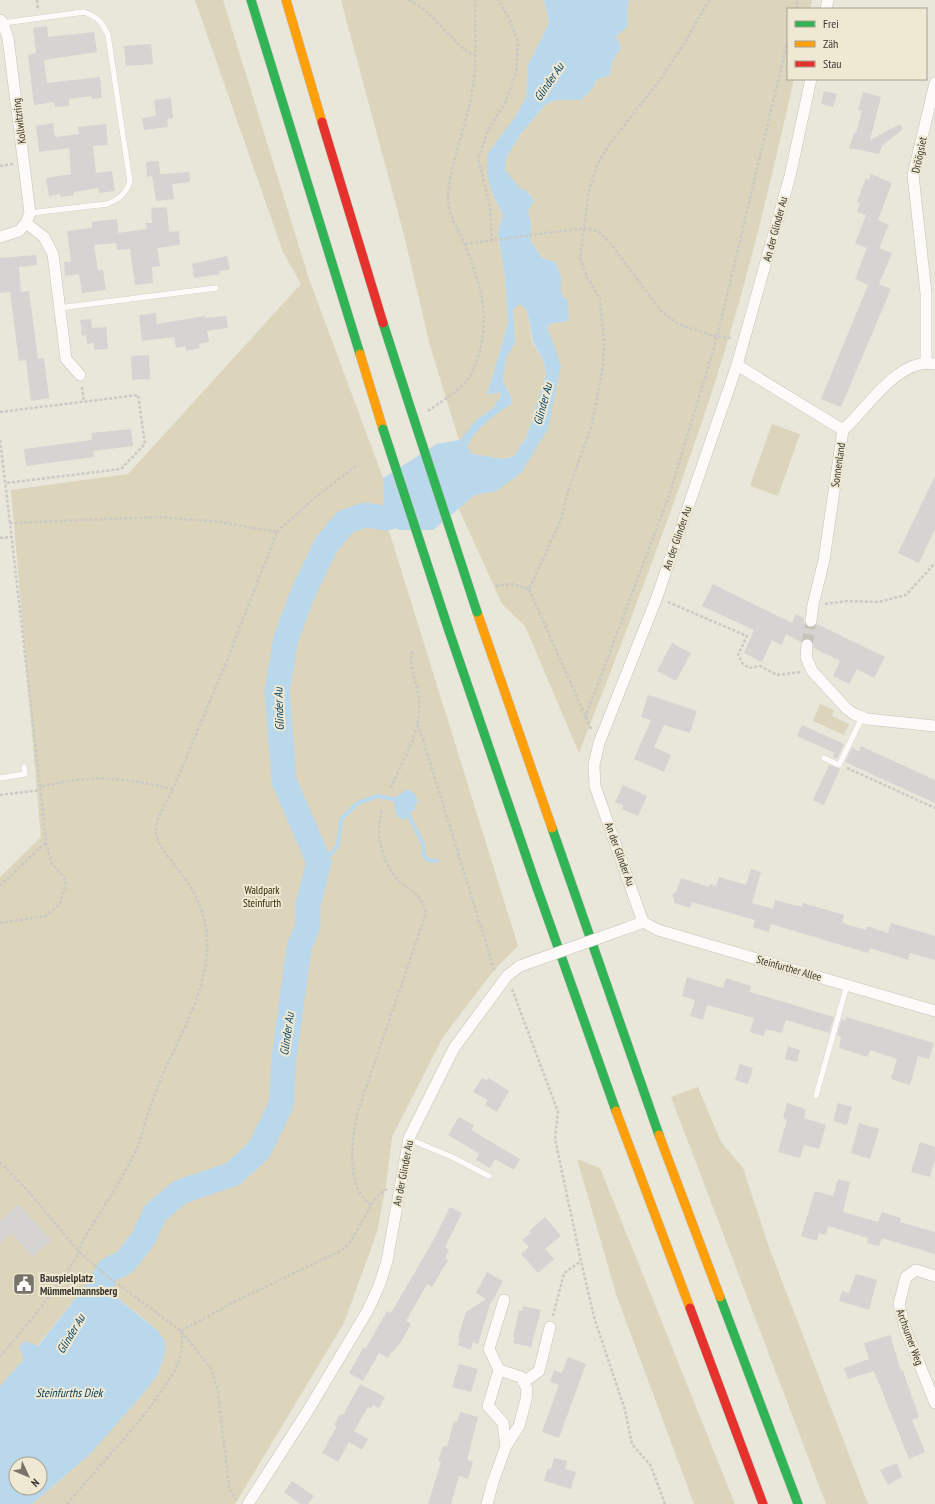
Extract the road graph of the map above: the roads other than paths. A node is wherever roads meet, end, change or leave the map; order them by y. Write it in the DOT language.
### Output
graph roads {
  1 [pos="251,0"];
  2 [pos="286,0"];
  3 [pos="1,21"];
  4 [pos="811,80"];
  5 [pos="935,83"];
  6 [pos="30,213"];
  7 [pos="26,223"];
  8 [pos="0,237"];
  9 [pos="216,288"];
  10 [pos="59,308"];
  11 [pos="930,363"];
  12 [pos="738,365"];
  13 [pos="80,375"];
  14 [pos="843,430"];
  15 [pos="811,621"];
  16 [pos="807,645"];
  17 [pos="862,718"];
  18 [pos="935,726"];
  19 [pos="824,758"];
  20 [pos="24,766"];
  21 [pos="0,778"];
  22 [pos="643,922"];
  23 [pos="846,985"];
  24 [pos="935,1011"];
  25 [pos="816,1096"];
  26 [pos="409,1139"];
  27 [pos="490,1176"];
  28 [pos="935,1276"];
  29 [pos="504,1300"];
  30 [pos="550,1328"];
  31 [pos="499,1370"];
  32 [pos="525,1381"];
  33 [pos="935,1403"];
  34 [pos="506,1446"];
  35 [pos="248,1504"];
  36 [pos="487,1504"];
  37 [pos="763,1504"];
  38 [pos="798,1504"];
  1 -- 37 [label="highway, bridge"];
  2 -- 38 [label="highway, bridge"];
  3 -- 6 [label="street, Kollwitzring"];
  3 -- 6 [label="lane"];
  4 -- 12 [label="street, An der Glinder Au"];
  5 -- 11 [label="street, Dröögsiet"];
  6 -- 7 [label="street, Kollwitzring"];
  7 -- 8 [label="street"];
  7 -- 10 [label="street"];
  9 -- 10 [label="lane"];
  10 -- 13 [label="street"];
  11 -- 14 [label="street"];
  12 -- 14 [label="street, Sonnenland"];
  12 -- 22 [label="street, An der Glinder Au"];
  14 -- 15 [label="street, Sonnenland"];
  16 -- 17 [label="street"];
  17 -- 18 [label="street"];
  17 -- 19 [label="lane"];
  20 -- 21 [label="lane"];
  22 -- 23 [label="street, Steinfurther Allee"];
  22 -- 26 [label="street, An der Glinder Au, bridge"];
  23 -- 24 [label="street, Steinfurther Allee"];
  23 -- 25 [label="lane"];
  26 -- 27 [label="lane"];
  26 -- 35 [label="street, An der Glinder Au"];
  28 -- 33 [label="street, Archsumer Weg"];
  29 -- 31 [label="street"];
  30 -- 32 [label="street"];
  31 -- 32 [label="street"];
  31 -- 34 [label="street"];
  32 -- 34 [label="street"];
  34 -- 36 [label="street"];
}
